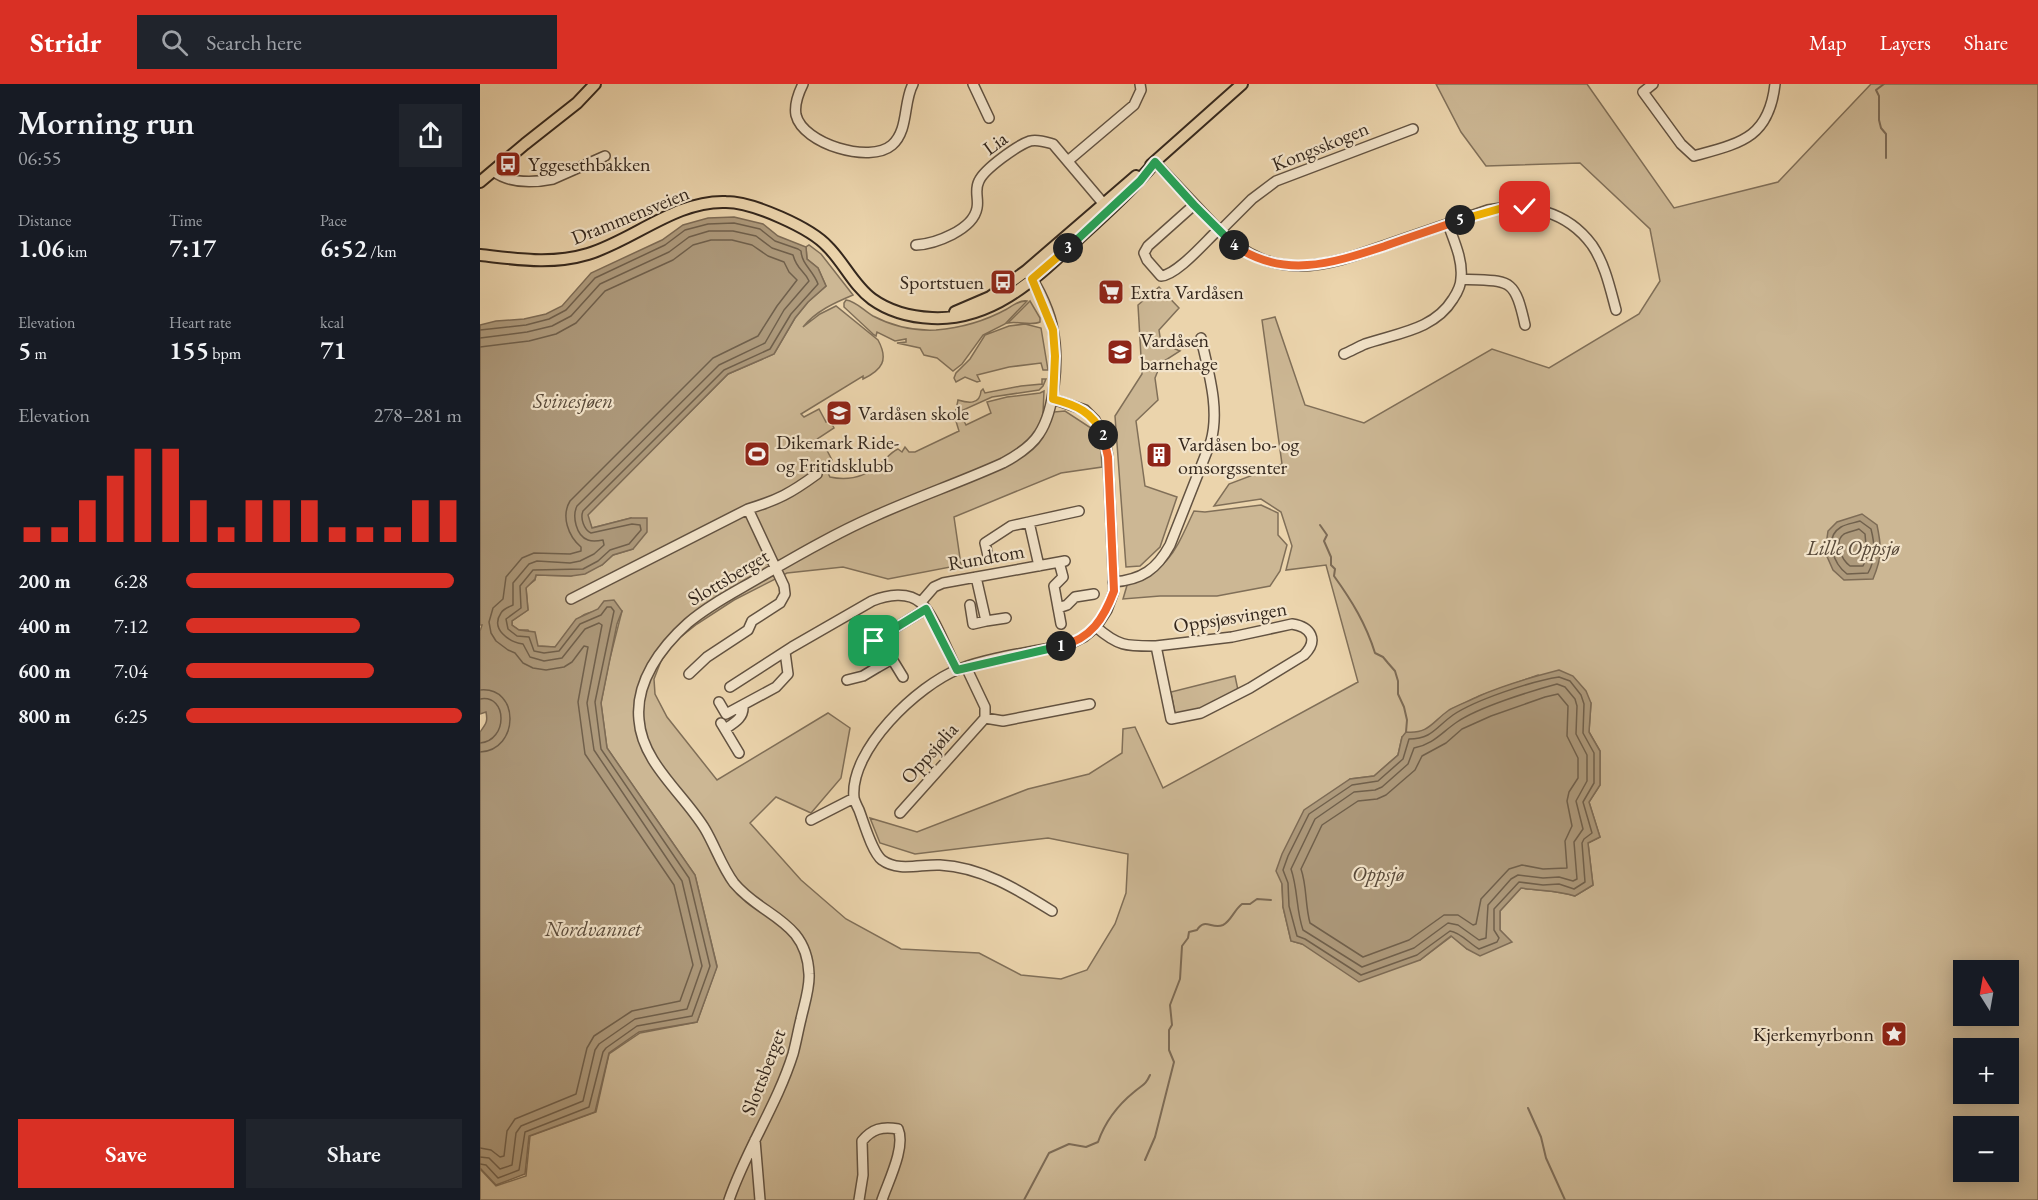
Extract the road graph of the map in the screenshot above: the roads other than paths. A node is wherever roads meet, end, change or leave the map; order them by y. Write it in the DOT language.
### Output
graph roads {
  1 [pos="595,84"];
  2 [pos="803,84"];
  3 [pos="913,84"];
  4 [pos="973,84"];
  5 [pos="1140,84"];
  6 [pos="1242,84"];
  7 [pos="1653,84"];
  8 [pos="1775,84"];
  9 [pos="989,118"];
  10 [pos="1413,129"];
  11 [pos="605,156"];
  12 [pos="1069,160"];
  13 [pos="1155,162"];
  14 [pos="493,171"];
  15 [pos="480,182"];
  16 [pos="1194,205"];
  17 [pos="1106,207"];
  18 [pos="1448,224"];
  19 [pos="1219,231"];
  20 [pos="916,245"];
  21 [pos="480,255"];
  22 [pos="1029,275"];
  23 [pos="1461,279"];
  24 [pos="1616,310"];
  25 [pos="1525,325"];
  26 [pos="1201,338"];
  27 [pos="1344,354"];
  28 [pos="1053,399"];
  29 [pos="817,474"];
  30 [pos="747,510"];
  31 [pos="1079,511"];
  32 [pos="1029,522"];
  33 [pos="990,565"];
  34 [pos="1039,566"];
  35 [pos="776,568"];
  36 [pos="976,577"];
  37 [pos="1113,582"];
  38 [pos="1094,594"];
  39 [pos="572,599"];
  40 [pos="982,602"];
  41 [pos="923,606"];
  42 [pos="1058,608"];
  43 [pos="1006,618"];
  44 [pos="986,621"];
  45 [pos="1061,624"];
  46 [pos="1096,627"];
  47 [pos="1156,646"];
  48 [pos="784,652"];
  49 [pos="878,667"];
  50 [pos="961,669"];
  51 [pos="689,674"];
  52 [pos="903,677"];
  53 [pos="847,680"];
  54 [pos="730,687"];
  55 [pos="719,702"];
  56 [pos="1090,704"];
  57 [pos="742,706"];
  58 [pos="985,718"];
  59 [pos="739,753"];
  60 [pos="854,798"];
  61 [pos="900,813"];
  62 [pos="811,820"];
  63 [pos="1052,911"];
  64 [pos="755,1140"];
  65 [pos="729,1200"];
  66 [pos="760,1200"];
  67 [pos="858,1200"];
  68 [pos="882,1200"];
  1 -- 14 [label="main road"];
  2 -- 3 [label="street"];
  4 -- 9 [label="street"];
  5 -- 12 [label="street"];
  6 -- 13 [label="main road, Drammensveien"];
  7 -- 8 [label="street"];
  10 -- 19 [label="street, Kongsskogen"];
  11 -- 14 [label="street"];
  12 -- 17 [label="street, Lia"];
  12 -- 20 [label="street, Lia"];
  13 -- 16 [label="street"];
  13 -- 17 [label="main road, Drammensveien"];
  14 -- 15 [label="main road"];
  16 -- 19 [label="street"];
  16 -- 19 [label="street, Kongsskogen"];
  17 -- 22 [label="main road, Drammensveien"];
  18 -- 19 [label="street"];
  18 -- 23 [label="street"];
  18 -- 24 [label="street"];
  21 -- 22 [label="main road, Drammensveien"];
  22 -- 28 [label="street, Slottsberget"];
  23 -- 25 [label="street"];
  23 -- 27 [label="street"];
  26 -- 37 [label="street"];
  28 -- 35 [label="street, Slottsberget"];
  28 -- 37 [label="street"];
  29 -- 30 [label="street"];
  30 -- 35 [label="street"];
  30 -- 39 [label="street"];
  31 -- 32 [label="street"];
  32 -- 33 [label="street"];
  32 -- 34 [label="street"];
  33 -- 34 [label="street, Rundtom"];
  33 -- 36 [label="street, Rundtom"];
  34 -- 42 [label="street, Rundtom"];
  35 -- 51 [label="street"];
  35 -- 64 [label="street, Slottsberget"];
  36 -- 40 [label="street"];
  36 -- 41 [label="street, Rundtom"];
  37 -- 46 [label="street"];
  38 -- 42 [label="street"];
  40 -- 44 [label="street"];
  40 -- 44 [label="street"];
  41 -- 48 [label="street"];
  41 -- 49 [label="street, Rundtom"];
  41 -- 50 [label="street"];
  42 -- 45 [label="street"];
  43 -- 44 [label="street"];
  46 -- 47 [label="street, Oppsjøsvingen"];
  46 -- 50 [label="street"];
  47 -- 47 [label="street, Oppsjøsvingen"];
  48 -- 54 [label="street"];
  48 -- 57 [label="street"];
  49 -- 52 [label="street"];
  49 -- 53 [label="street"];
  50 -- 58 [label="street, Oppsjølia"];
  50 -- 60 [label="street"];
  55 -- 57 [label="street"];
  56 -- 58 [label="street, Oppsjølia"];
  57 -- 59 [label="street"];
  58 -- 61 [label="street, Oppsjølia"];
  60 -- 62 [label="street"];
  60 -- 63 [label="street"];
  64 -- 65 [label="street, Slottsberget"];
  64 -- 66 [label="street, Slottsberget"];
  67 -- 68 [label="street"];
}
